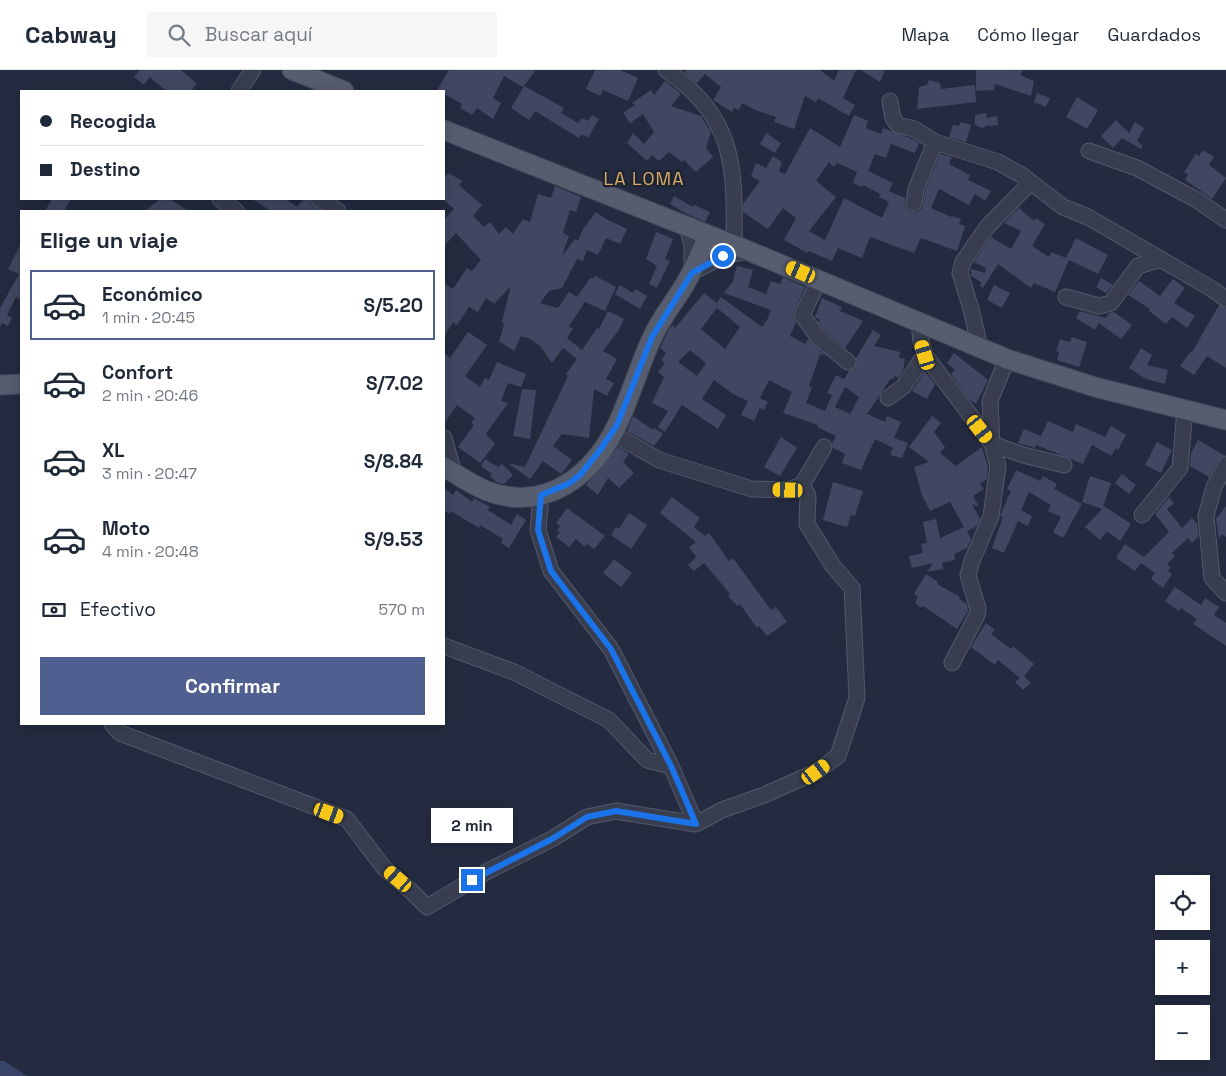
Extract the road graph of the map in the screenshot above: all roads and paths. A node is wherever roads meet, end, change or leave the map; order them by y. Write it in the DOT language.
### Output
graph roads {
  1 [pos="253,70"];
  2 [pos="292,70"];
  3 [pos="668,70"];
  4 [pos="240,90"];
  5 [pos="342,90"];
  6 [pos="890,101"];
  7 [pos="445,130"];
  8 [pos="935,142"];
  9 [pos="1089,151"];
  10 [pos="1031,182"];
  11 [pos="221,200"];
  12 [pos="321,200"];
  13 [pos="914,203"];
  14 [pos="234,210"];
  15 [pos="336,210"];
  16 [pos="1226,220"];
  17 [pos="687,226"];
  18 [pos="708,235"];
  19 [pos="742,248"];
  20 [pos="1161,259"];
  21 [pos="692,273"];
  22 [pos="819,280"];
  23 [pos="1066,297"];
  24 [pos="1226,299"];
  25 [pos="919,322"];
  26 [pos="980,347"];
  27 [pos="925,355"];
  28 [pos="1007,359"];
  29 [pos="848,362"];
  30 [pos="888,398"];
  31 [pos="1184,410"];
  32 [pos="1226,420"];
  33 [pos="612,433"];
  34 [pos="445,444"];
  35 [pos="992,444"];
  36 [pos="824,447"];
  37 [pos="1226,464"];
  38 [pos="1064,465"];
  39 [pos="449,470"];
  40 [pos="802,485"];
  41 [pos="541,495"];
  42 [pos="1142,515"];
  43 [pos="1226,593"];
  44 [pos="445,646"];
  45 [pos="952,663"];
  46 [pos="113,725"];
  47 [pos="671,766"];
  48 [pos="696,824"];
  1 -- 4 [label="street"];
  2 -- 5 [label="main road"];
  3 -- 19 [label="street"];
  6 -- 8 [label="street"];
  7 -- 17 [label="main road"];
  8 -- 10 [label="street"];
  8 -- 13 [label="street"];
  9 -- 16 [label="street"];
  10 -- 20 [label="street"];
  10 -- 26 [label="street"];
  11 -- 14 [label="street"];
  12 -- 15 [label="street"];
  17 -- 18 [label="main road"];
  17 -- 21 [label="street"];
  18 -- 19 [label="main road"];
  18 -- 21 [label="main road"];
  19 -- 21 [label="street"];
  19 -- 22 [label="main road"];
  20 -- 23 [label="street"];
  20 -- 24 [label="street"];
  21 -- 33 [label="main road"];
  22 -- 25 [label="main road"];
  22 -- 29 [label="street"];
  25 -- 26 [label="main road"];
  25 -- 27 [label="street"];
  26 -- 28 [label="main road"];
  27 -- 30 [label="street"];
  27 -- 35 [label="street"];
  28 -- 31 [label="main road"];
  28 -- 35 [label="street"];
  31 -- 32 [label="main road"];
  31 -- 42 [label="street"];
  33 -- 40 [label="street"];
  33 -- 41 [label="main road"];
  34 -- 39 [label="street"];
  35 -- 38 [label="street"];
  35 -- 45 [label="street"];
  36 -- 40 [label="street"];
  37 -- 43 [label="street"];
  39 -- 41 [label="main road"];
  40 -- 48 [label="street"];
  41 -- 47 [label="street"];
  44 -- 47 [label="street"];
  46 -- 48 [label="street"];
  47 -- 48 [label="street"];
}
